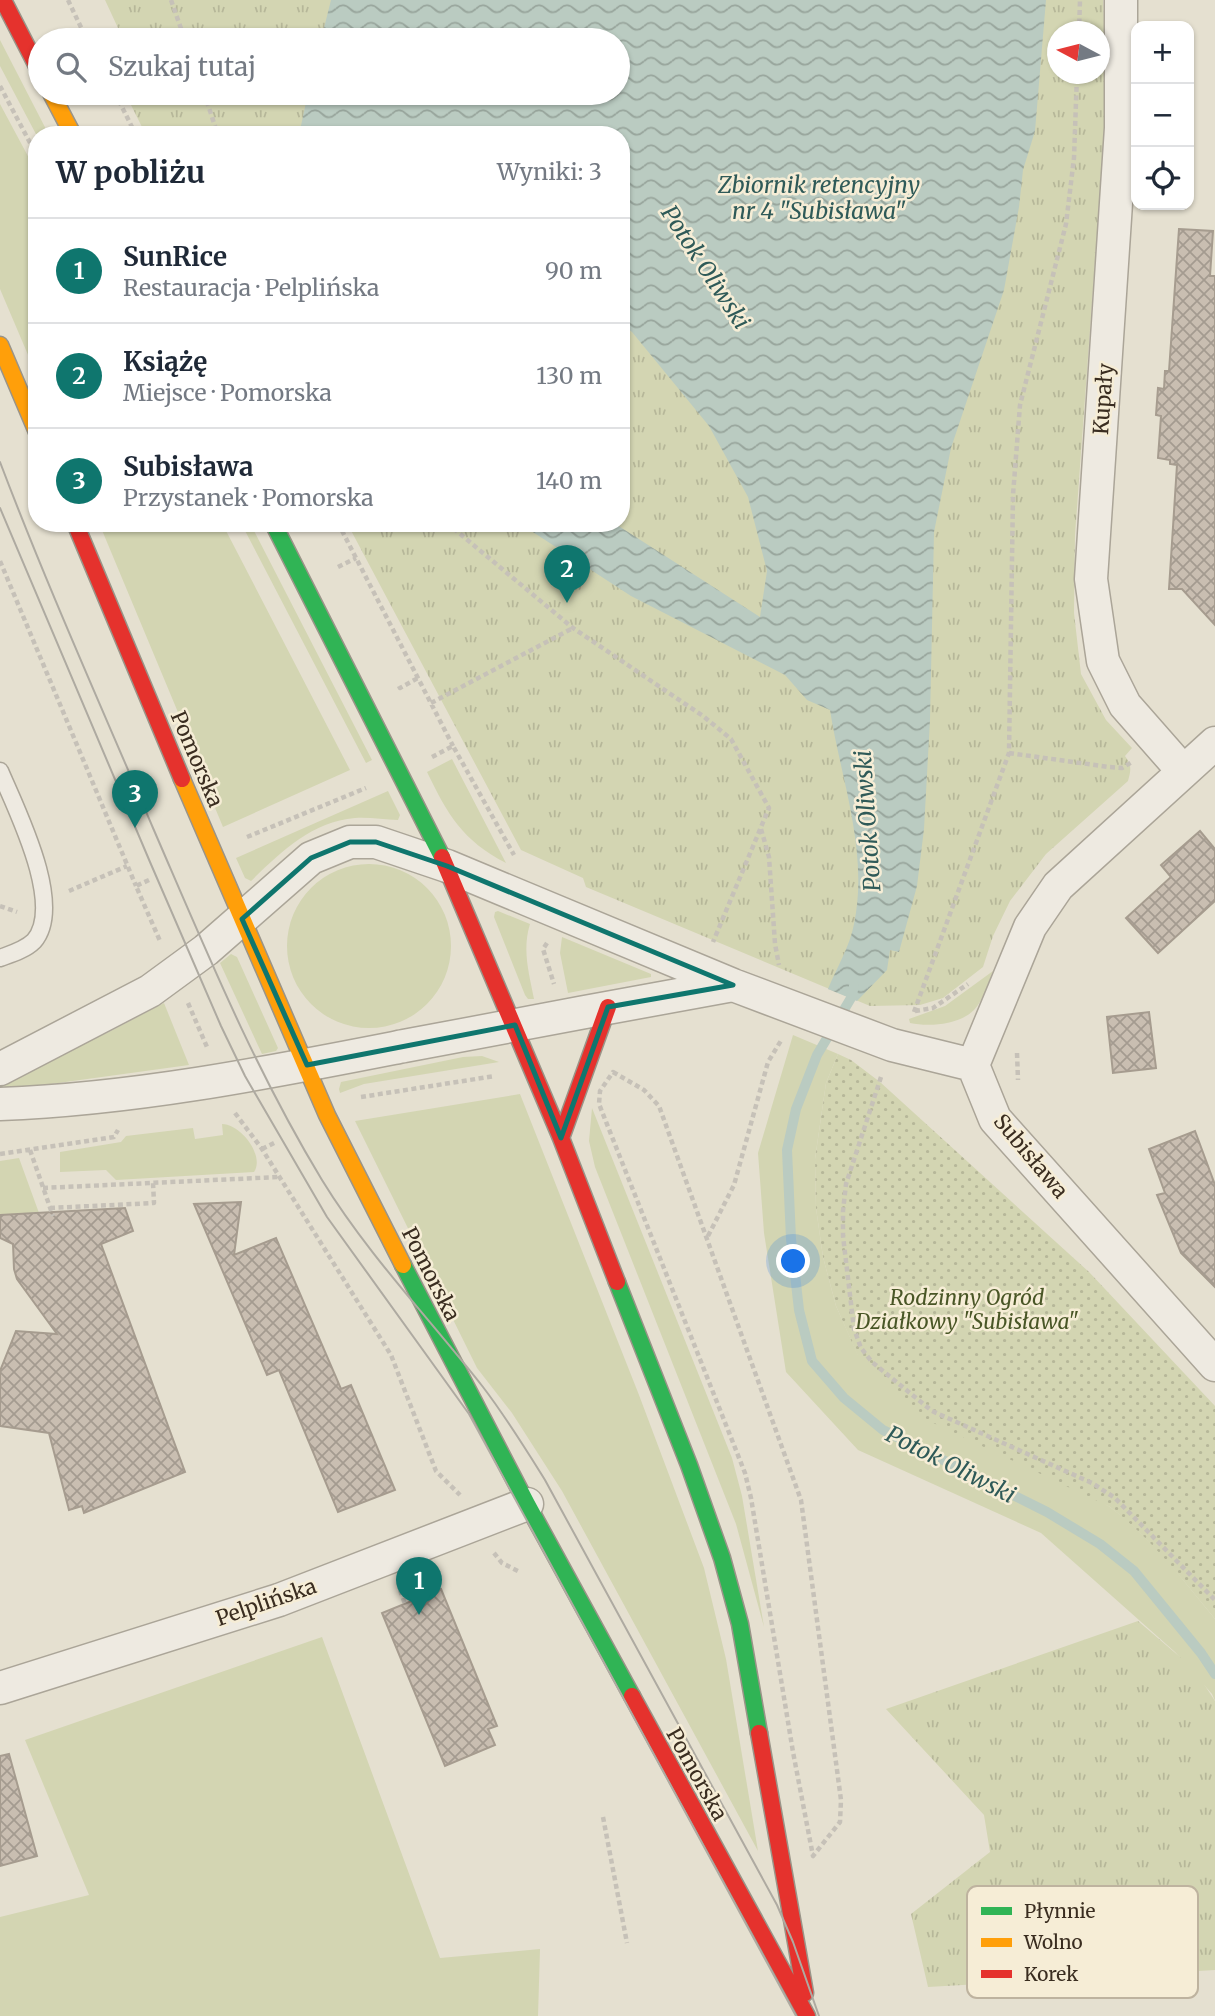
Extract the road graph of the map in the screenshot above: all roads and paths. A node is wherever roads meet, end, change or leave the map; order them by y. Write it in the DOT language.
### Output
graph roads {
  1 [pos="3,0"];
  2 [pos="68,0"];
  3 [pos="171,0"];
  4 [pos="1080,0"];
  5 [pos="1121,0"];
  6 [pos="1079,21"];
  7 [pos="81,28"];
  8 [pos="181,28"];
  9 [pos="28,49"];
  10 [pos="1077,84"];
  11 [pos="0,86"];
  12 [pos="57,105"];
  13 [pos="121,105"];
  14 [pos="208,105"];
  15 [pos="68,126"];
  16 [pos="132,126"];
  17 [pos="215,126"];
  18 [pos="28,139"];
  19 [pos="0,345"];
  20 [pos="28,411"];
  21 [pos="79,532"];
  22 [pos="278,532"];
  23 [pos="343,532"];
  24 [pos="458,532"];
  25 [pos="356,558"];
  26 [pos="0,561"];
  27 [pos="338,567"];
  28 [pos="573,628"];
  29 [pos="431,703"];
  30 [pos="1215,743"];
  31 [pos="453,746"];
  32 [pos="1009,753"];
  33 [pos="430,758"];
  34 [pos="1136,760"];
  35 [pos="0,771"];
  36 [pos="1183,771"];
  37 [pos="369,787"];
  38 [pos="761,827"];
  39 [pos="243,839"];
  40 [pos="514,855"];
  41 [pos="127,866"];
  42 [pos="447,866"];
  43 [pos="149,880"];
  44 [pos="89,883"];
  45 [pos="136,886"];
  46 [pos="0,906"];
  47 [pos="18,913"];
  48 [pos="242,919"];
  49 [pos="552,932"];
  50 [pos="714,939"];
  51 [pos="165,952"];
  52 [pos="0,958"];
  53 [pos="781,976"];
  54 [pos="733,985"];
  55 [pos="183,991"];
  56 [pos="557,996"];
  57 [pos="608,1007"];
  58 [pos="914,1012"];
  59 [pos="795,1019"];
  60 [pos="515,1025"];
  61 [pos="1016,1045"];
  62 [pos="208,1049"];
  63 [pos="307,1065"];
  64 [pos="974,1065"];
  65 [pos="0,1069"];
  66 [pos="613,1072"];
  67 [pos="500,1076"];
  68 [pos="880,1082"];
  69 [pos="1019,1092"];
  70 [pos="357,1097"];
  71 [pos="0,1104"];
  72 [pos="234,1111"];
  73 [pos="120,1126"];
  74 [pos="561,1138"];
  75 [pos="276,1142"];
  76 [pos="30,1150"];
  77 [pos="0,1154"];
  78 [pos="279,1177"];
  79 [pos="153,1183"];
  80 [pos="43,1188"];
  81 [pos="50,1208"];
  82 [pos="53,1216"];
  83 [pos="707,1236"];
  84 [pos="1215,1365"];
  85 [pos="527,1504"];
  86 [pos="401,1591"];
  87 [pos="1215,1600"];
  88 [pos="405,1604"];
  89 [pos="0,1688"];
  90 [pos="603,1816"];
  91 [pos="813,1856"];
  92 [pos="627,1943"];
  93 [pos="808,2016"];
  1 -- 9 [label="main road"];
  2 -- 7 [label="path"];
  3 -- 8 [label="path"];
  4 -- 6 [label="path"];
  5 -- 36 [label="street, Kupały"];
  10 -- 32 [label="path"];
  11 -- 18 [label="path"];
  12 -- 15 [label="main road"];
  13 -- 16 [label="path"];
  14 -- 17 [label="path"];
  19 -- 20 [label="main road"];
  21 -- 48 [label="main road, Pomorska"];
  22 -- 42 [label="main road, Pomorska"];
  23 -- 25 [label="path"];
  24 -- 28 [label="path"];
  25 -- 27 [label="path"];
  25 -- 29 [label="path"];
  26 -- 41 [label="path"];
  28 -- 29 [label="path"];
  28 -- 38 [label="path"];
  29 -- 31 [label="path"];
  30 -- 36 [label="street"];
  31 -- 33 [label="path"];
  31 -- 40 [label="path"];
  32 -- 34 [label="path"];
  32 -- 58 [label="path"];
  35 -- 52 [label="lane"];
  36 -- 64 [label="street"];
  37 -- 39 [label="path"];
  38 -- 50 [label="path"];
  38 -- 53 [label="path"];
  41 -- 44 [label="path"];
  41 -- 45 [label="path"];
  42 -- 48 [label="street"];
  42 -- 54 [label="street"];
  42 -- 60 [label="main road, Pomorska"];
  43 -- 45 [label="path"];
  45 -- 51 [label="path"];
  46 -- 47 [label="path"];
  48 -- 63 [label="main road, Pomorska"];
  48 -- 65 [label="street"];
  49 -- 56 [label="path"];
  54 -- 57 [label="street"];
  54 -- 59 [label="street"];
  55 -- 62 [label="path"];
  57 -- 60 [label="street"];
  57 -- 74 [label="main road"];
  59 -- 64 [label="street"];
  59 -- 83 [label="path"];
  60 -- 63 [label="street"];
  60 -- 74 [label="main road, Pomorska"];
  61 -- 69 [label="path"];
  63 -- 71 [label="street"];
  63 -- 85 [label="main road, Pomorska"];
  64 -- 84 [label="street, Subisława"];
  66 -- 83 [label="path"];
  67 -- 70 [label="path"];
  68 -- 87 [label="path"];
  72 -- 75 [label="path"];
  73 -- 76 [label="path"];
  74 -- 93 [label="main road, Pomorska"];
  76 -- 77 [label="path"];
  76 -- 80 [label="path"];
  78 -- 79 [label="path"];
  79 -- 80 [label="path"];
  79 -- 81 [label="path"];
  80 -- 81 [label="path"];
  81 -- 82 [label="path"];
  83 -- 91 [label="path"];
  85 -- 89 [label="street, Pelplińska"];
  85 -- 93 [label="main road, Pomorska"];
  86 -- 88 [label="path"];
  90 -- 92 [label="path"];
}
